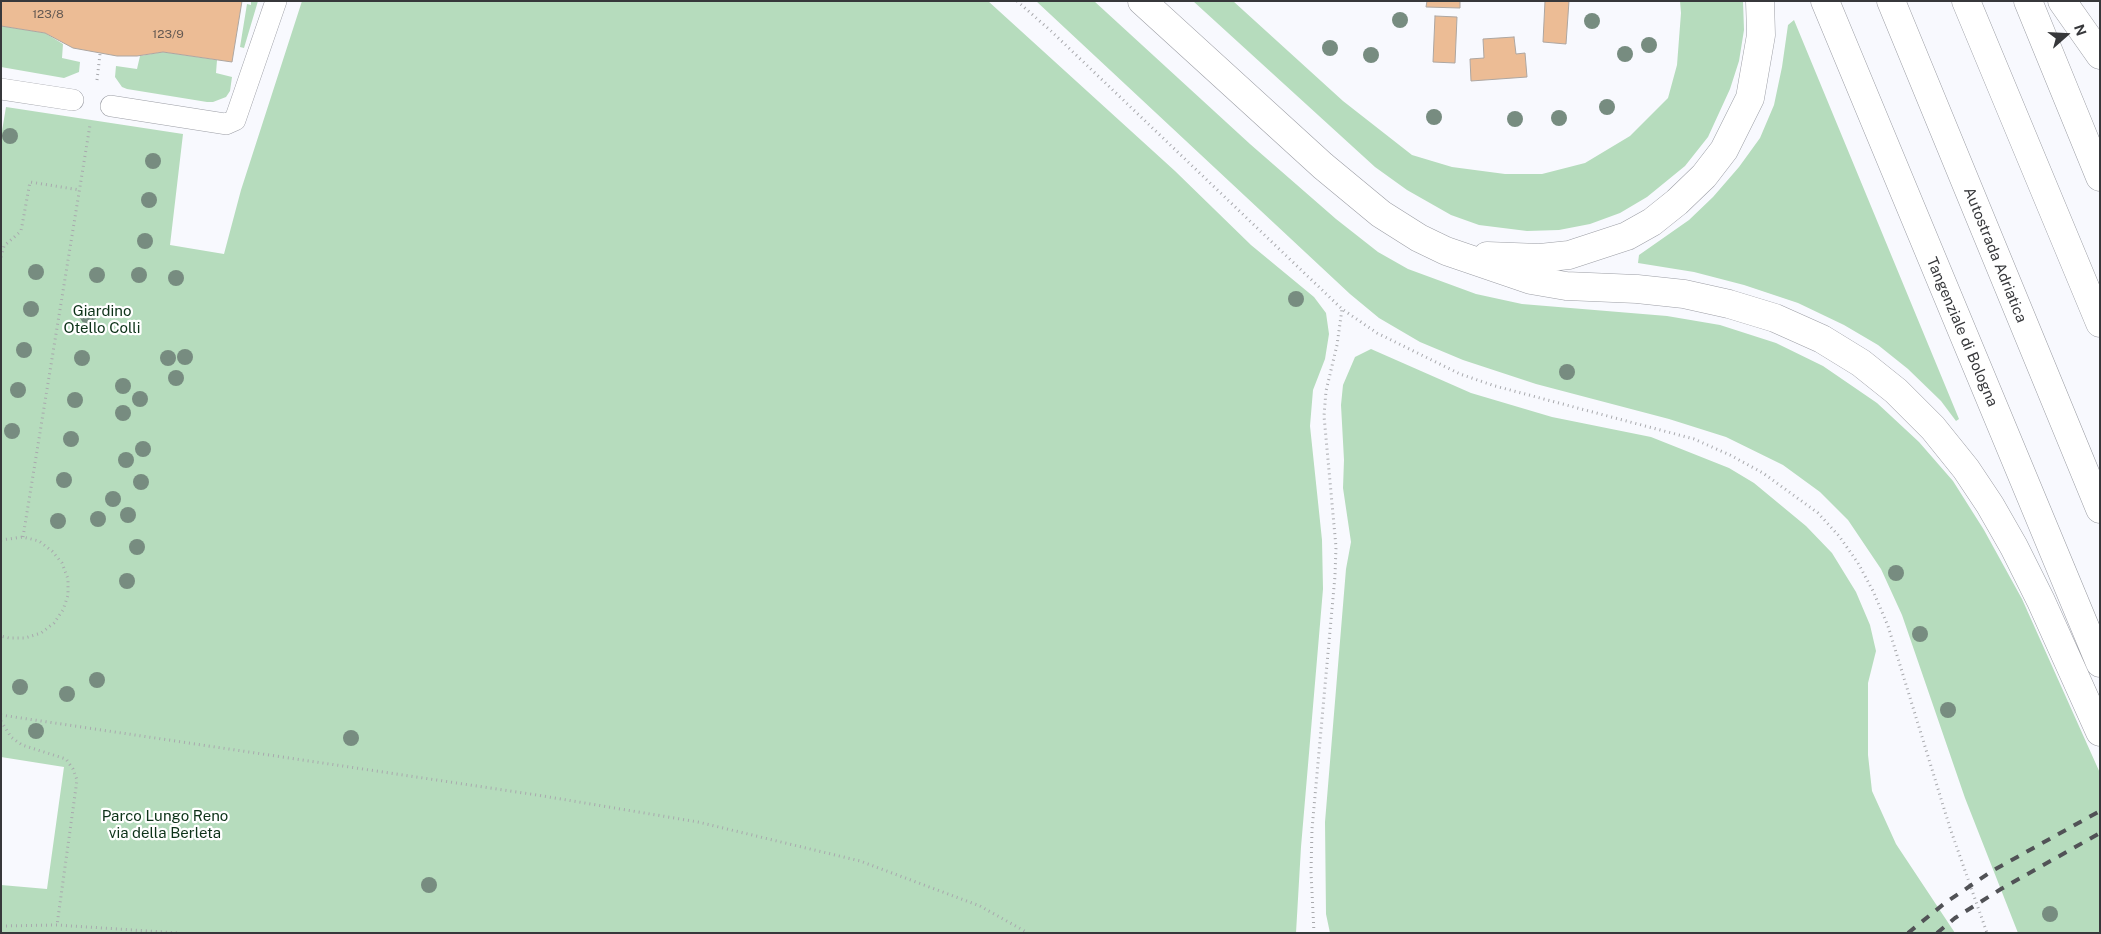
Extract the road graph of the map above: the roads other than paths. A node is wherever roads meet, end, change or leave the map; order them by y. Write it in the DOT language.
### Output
graph roads {
  1 [pos="276,1"];
  2 [pos="1142,1"];
  3 [pos="1760,1"];
  4 [pos="1825,1"];
  5 [pos="1891,1"];
  6 [pos="1966,1"];
  7 [pos="2028,1"];
  8 [pos="2062,1"];
  9 [pos="2100,55"];
  10 [pos="1,89"];
  11 [pos="73,100"];
  12 [pos="111,106"];
  13 [pos="2100,177"];
  14 [pos="1446,251"];
  15 [pos="2100,323"];
  16 [pos="2100,509"];
  17 [pos="2100,662"];
  18 [pos="2100,732"];
  1 -- 12 [label="lane"];
  2 -- 14 [label="highway"];
  3 -- 14 [label="highway"];
  4 -- 17 [label="highway, Tangenziale di Bologna"];
  5 -- 16 [label="highway, Autostrada Adriatica"];
  6 -- 15 [label="highway"];
  7 -- 13 [label="highway"];
  8 -- 9 [label="highway"];
  10 -- 11 [label="lane"];
  14 -- 18 [label="highway"];
}
